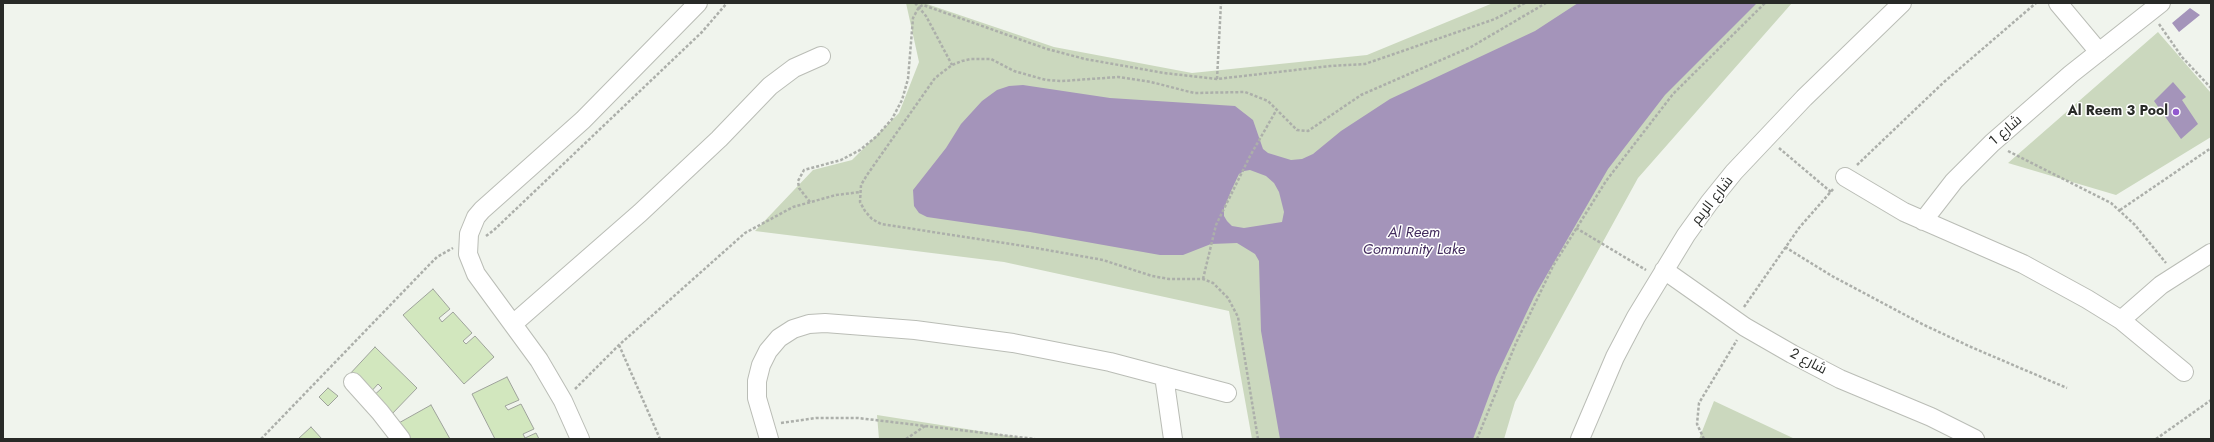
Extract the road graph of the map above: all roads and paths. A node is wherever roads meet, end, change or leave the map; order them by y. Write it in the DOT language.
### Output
graph roads {
  1 [pos="698,3"];
  2 [pos="915,3"];
  3 [pos="1221,3"];
  4 [pos="1525,3"];
  5 [pos="1546,3"];
  6 [pos="1765,3"];
  7 [pos="1902,3"];
  8 [pos="2036,3"];
  9 [pos="2058,3"];
  10 [pos="2161,3"];
  11 [pos="919,7"];
  12 [pos="2138,21"];
  13 [pos="2099,52"];
  14 [pos="821,56"];
  15 [pos="952,65"];
  16 [pos="1217,79"];
  17 [pos="2211,88"];
  18 [pos="1277,109"];
  19 [pos="1766,138"];
  20 [pos="1992,143"];
  21 [pos="2211,148"];
  22 [pos="1845,177"];
  23 [pos="860,192"];
  24 [pos="1831,192"];
  25 [pos="810,202"];
  26 [pos="2120,210"];
  27 [pos="1923,221"];
  28 [pos="1576,228"];
  29 [pos="1785,247"];
  30 [pos="2211,253"];
  31 [pos="1662,274"];
  32 [pos="2175,275"];
  33 [pos="1203,279"];
  34 [pos="2121,320"];
  35 [pos="512,324"];
  36 [pos="1745,326"];
  37 [pos="619,345"];
  38 [pos="2184,372"];
  39 [pos="1164,376"];
  40 [pos="353,382"];
  41 [pos="2067,388"];
  42 [pos="1227,393"];
  43 [pos="2211,400"];
  44 [pos="563,401"];
  45 [pos="926,425"];
  46 [pos="767,433"];
  47 [pos="1965,437"];
  48 [pos="399,438"];
  49 [pos="580,439"];
  50 [pos="660,439"];
  51 [pos="906,439"];
  52 [pos="1035,439"];
  53 [pos="1173,439"];
  54 [pos="1258,439"];
  55 [pos="1477,439"];
  56 [pos="1580,439"];
  57 [pos="1704,439"];
  58 [pos="2156,439"];
  1 -- 35 [label="street"];
  2 -- 11 [label="path"];
  3 -- 16 [label="path"];
  4 -- 16 [label="path"];
  5 -- 18 [label="path"];
  6 -- 28 [label="path"];
  7 -- 19 [label="street, شارع الريم"];
  8 -- 22 [label="path"];
  9 -- 13 [label="street"];
  10 -- 12 [label="street, شارع 1"];
  11 -- 15 [label="path"];
  11 -- 16 [label="path"];
  11 -- 25 [label="path"];
  12 -- 13 [label="street, شارع 1"];
  12 -- 17 [label="path"];
  13 -- 20 [label="street, شارع 1"];
  14 -- 35 [label="street"];
  15 -- 18 [label="path"];
  15 -- 23 [label="path"];
  18 -- 33 [label="path"];
  19 -- 24 [label="path"];
  19 -- 31 [label="street, شارع الريم"];
  20 -- 26 [label="path"];
  20 -- 27 [label="street, شارع 1"];
  21 -- 26 [label="path"];
  22 -- 24 [label="path"];
  22 -- 27 [label="street"];
  23 -- 25 [label="path"];
  23 -- 33 [label="path"];
  24 -- 29 [label="path"];
  25 -- 37 [label="path"];
  26 -- 32 [label="path"];
  27 -- 34 [label="street"];
  28 -- 31 [label="path"];
  28 -- 55 [label="path"];
  29 -- 36 [label="path"];
  29 -- 41 [label="path"];
  30 -- 32 [label="street"];
  31 -- 36 [label="street, شارع 2"];
  31 -- 56 [label="street, شارع الريم"];
  32 -- 34 [label="street"];
  33 -- 54 [label="path"];
  34 -- 38 [label="street"];
  35 -- 44 [label="street"];
  36 -- 47 [label="street, شارع 2"];
  36 -- 57 [label="path"];
  37 -- 44 [label="path"];
  37 -- 50 [label="path"];
  39 -- 42 [label="street"];
  39 -- 46 [label="street"];
  39 -- 53 [label="street"];
  40 -- 48 [label="street"];
  43 -- 58 [label="path"];
  44 -- 49 [label="street"];
  45 -- 46 [label="path"];
  45 -- 51 [label="path"];
  45 -- 52 [label="path"];
}
